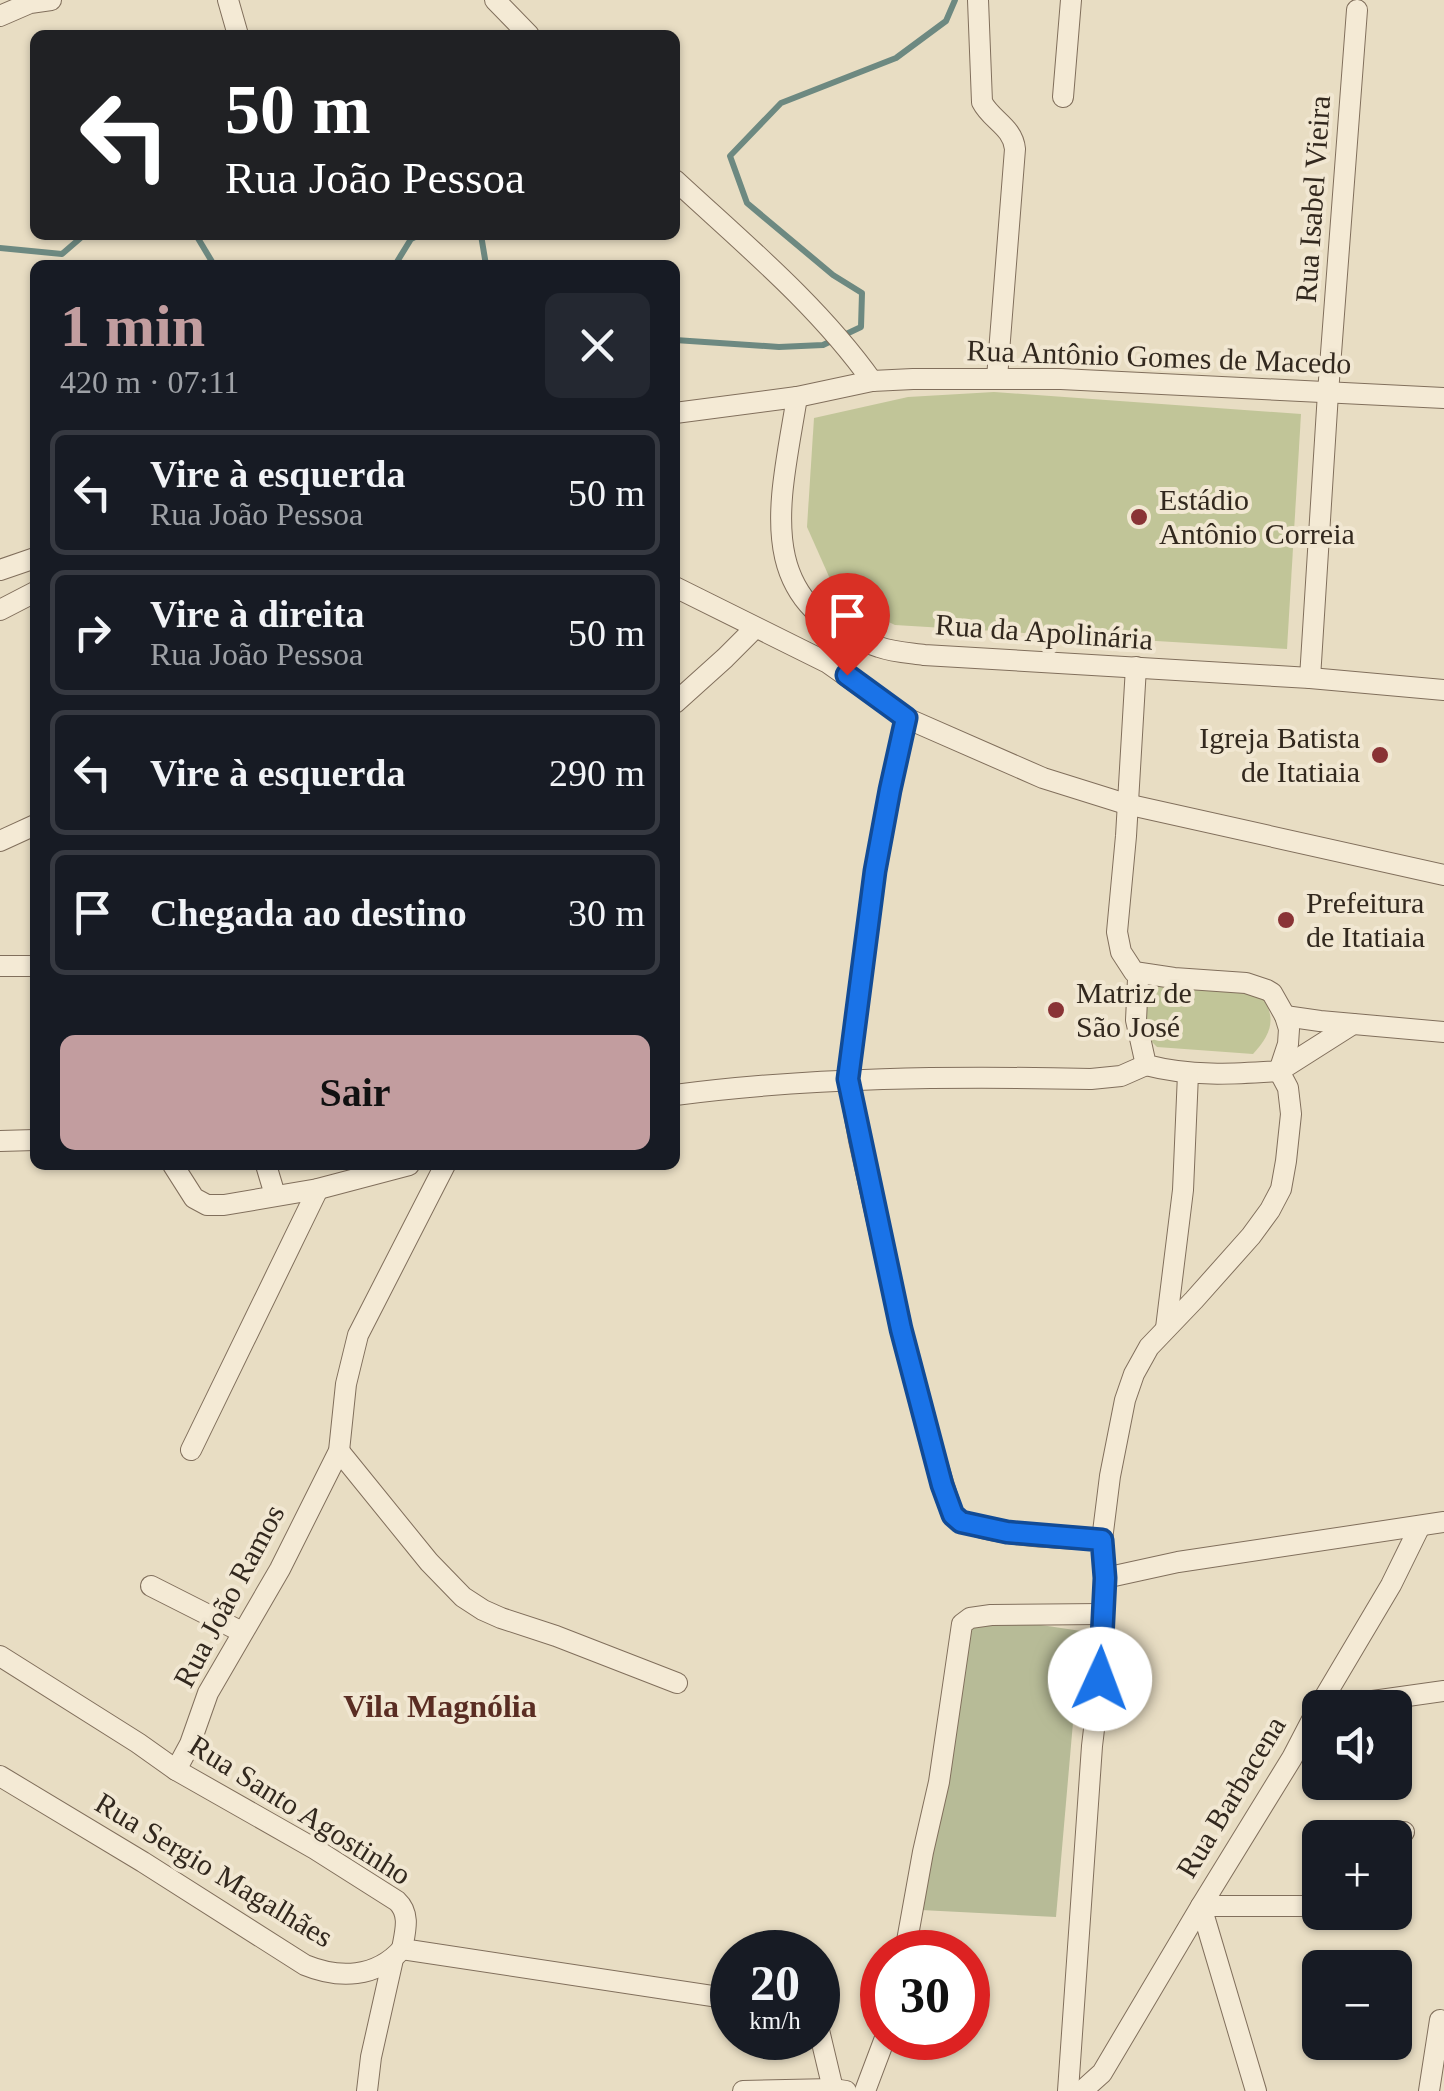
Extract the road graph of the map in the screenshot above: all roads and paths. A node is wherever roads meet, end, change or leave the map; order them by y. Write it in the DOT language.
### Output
graph roads {
  1 [pos="51,0"];
  2 [pos="228,0"];
  3 [pos="495,0"];
  4 [pos="978,0"];
  5 [pos="1071,0"];
  6 [pos="1357,10"];
  7 [pos="0,16"];
  8 [pos="237,30"];
  9 [pos="524,30"];
  10 [pos="1064,97"];
  11 [pos="680,185"];
  12 [pos="997,378"];
  13 [pos="872,381"];
  14 [pos="1328,394"];
  15 [pos="797,397"];
  16 [pos="1444,398"];
  17 [pos="680,411"];
  18 [pos="30,560"];
  19 [pos="0,570"];
  20 [pos="680,589"];
  21 [pos="30,595"];
  22 [pos="0,610"];
  23 [pos="754,628"];
  24 [pos="1136,667"];
  25 [pos="1310,678"];
  26 [pos="1444,690"];
  27 [pos="680,698"];
  28 [pos="906,718"];
  29 [pos="1126,804"];
  30 [pos="30,826"];
  31 [pos="0,840"];
  32 [pos="1444,875"];
  33 [pos="0,966"];
  34 [pos="30,966"];
  35 [pos="1142,974"];
  36 [pos="1286,1016"];
  37 [pos="1353,1024"];
  38 [pos="1444,1032"];
  39 [pos="1146,1065"];
  40 [pos="1280,1071"];
  41 [pos="1188,1074"];
  42 [pos="848,1079"];
  43 [pos="680,1094"];
  44 [pos="30,1140"];
  45 [pos="0,1142"];
  46 [pos="174,1170"];
  47 [pos="267,1170"];
  48 [pos="389,1170"];
  49 [pos="442,1170"];
  50 [pos="318,1188"];
  51 [pos="274,1195"];
  52 [pos="1166,1328"];
  53 [pos="191,1450"];
  54 [pos="339,1452"];
  55 [pos="1444,1522"];
  56 [pos="1420,1526"];
  57 [pos="1102,1540"];
  58 [pos="1105,1578"];
  59 [pos="151,1586"];
  60 [pos="1102,1614"];
  61 [pos="242,1632"];
  62 [pos="0,1656"];
  63 [pos="677,1683"];
  64 [pos="1330,1690"];
  65 [pos="1444,1691"];
  66 [pos="1412,1695"];
  67 [pos="1302,1740"];
  68 [pos="176,1770"];
  69 [pos="0,1776"];
  70 [pos="1201,1906"];
  71 [pos="1302,1906"];
  72 [pos="909,1930"];
  73 [pos="397,1954"];
  74 [pos="710,1996"];
  75 [pos="1440,2020"];
  76 [pos="828,2060"];
  77 [pos="877,2060"];
  78 [pos="836,2090"];
  79 [pos="367,2091"];
  80 [pos="743,2091"];
  81 [pos="865,2091"];
  82 [pos="1068,2091"];
  83 [pos="1082,2091"];
  84 [pos="1256,2091"];
  85 [pos="1429,2091"];
  1 -- 7 [label="street"];
  2 -- 8 [label="street"];
  3 -- 9 [label="street"];
  4 -- 12 [label="street"];
  5 -- 10 [label="street"];
  6 -- 14 [label="street, Rua Isabel Vieira"];
  11 -- 13 [label="street"];
  12 -- 13 [label="street, Rua Antônio Gomes de Macedo"];
  12 -- 14 [label="street, Rua Antônio Gomes de Macedo"];
  13 -- 15 [label="street, Rua Antônio Gomes de Macedo"];
  14 -- 16 [label="street, Rua Antônio Gomes de Macedo"];
  14 -- 25 [label="street, Rua Isabel Vieira"];
  15 -- 17 [label="street, Rua Antônio Gomes de Macedo"];
  15 -- 24 [label="street, Rua da Apolinária"];
  18 -- 19 [label="street"];
  20 -- 23 [label="street"];
  21 -- 22 [label="street"];
  23 -- 27 [label="street"];
  23 -- 28 [label="street"];
  24 -- 25 [label="street, Rua da Apolinária"];
  24 -- 29 [label="street"];
  25 -- 26 [label="street, Rua da Apolinária"];
  28 -- 29 [label="street"];
  28 -- 42 [label="street"];
  29 -- 32 [label="street"];
  29 -- 35 [label="street"];
  30 -- 31 [label="street"];
  33 -- 34 [label="street"];
  35 -- 36 [label="street"];
  35 -- 39 [label="street"];
  36 -- 37 [label="street"];
  36 -- 40 [label="street"];
  37 -- 38 [label="street"];
  37 -- 40 [label="street"];
  39 -- 41 [label="street"];
  39 -- 42 [label="street"];
  40 -- 41 [label="street"];
  40 -- 52 [label="street"];
  41 -- 52 [label="street"];
  42 -- 43 [label="street"];
  42 -- 57 [label="street"];
  44 -- 45 [label="street"];
  46 -- 51 [label="street"];
  47 -- 51 [label="street"];
  48 -- 50 [label="street"];
  49 -- 54 [label="street, Rua João Ramos"];
  50 -- 51 [label="street"];
  50 -- 53 [label="street"];
  52 -- 57 [label="street"];
  54 -- 61 [label="street, Rua João Ramos"];
  54 -- 63 [label="street"];
  55 -- 56 [label="street"];
  56 -- 58 [label="street"];
  56 -- 64 [label="street, Rua Barbacena"];
  57 -- 58 [label="street"];
  58 -- 60 [label="street"];
  59 -- 61 [label="street"];
  60 -- 72 [label="street"];
  60 -- 82 [label="street"];
  61 -- 68 [label="street, Rua João Ramos"];
  62 -- 68 [label="street, Rua Santo Agostinho"];
  65 -- 66 [label="street"];
  67 -- 70 [label="street, Rua Barbacena"];
  68 -- 73 [label="street, Rua Santo Agostinho"];
  69 -- 73 [label="street, Rua Sergio Magalhães"];
  70 -- 71 [label="street"];
  70 -- 83 [label="street, Rua Barbacena"];
  70 -- 84 [label="street"];
  73 -- 74 [label="street"];
  73 -- 79 [label="street, Rua Santo Agostinho"];
  75 -- 85 [label="street"];
  76 -- 78 [label="street"];
  77 -- 81 [label="street"];
  78 -- 80 [label="street"];
}
